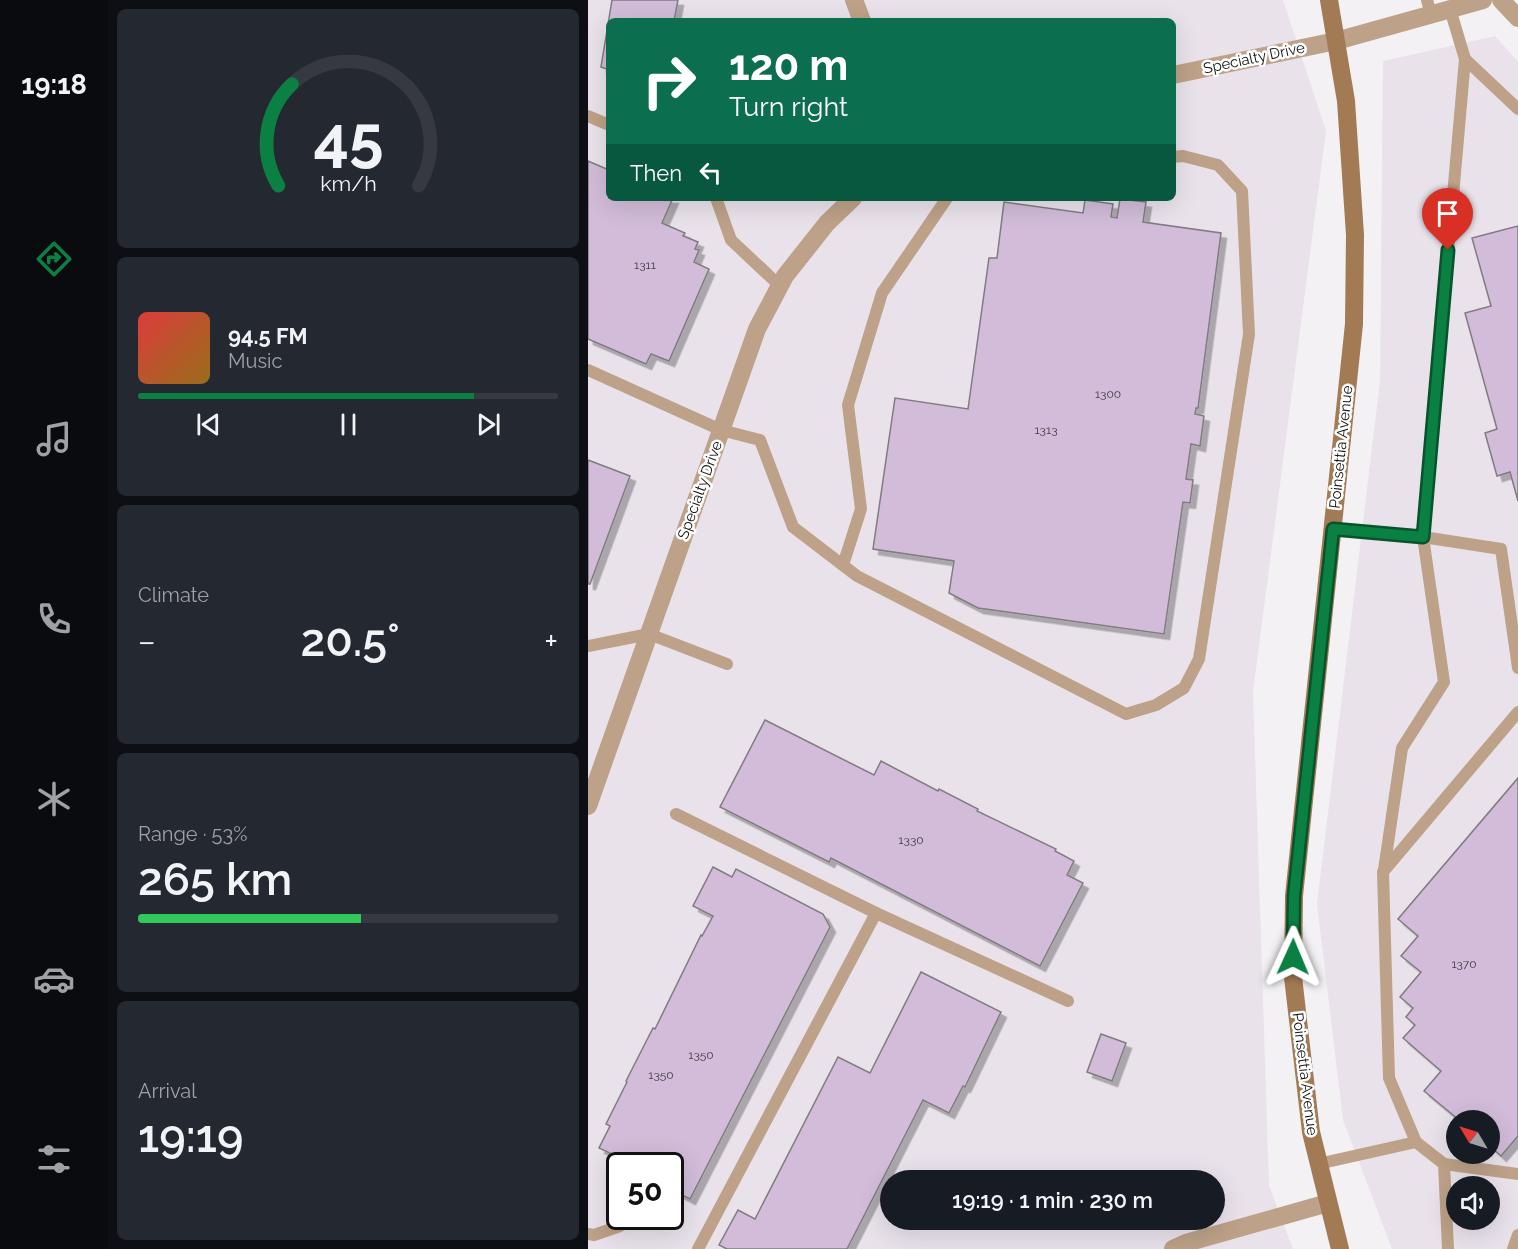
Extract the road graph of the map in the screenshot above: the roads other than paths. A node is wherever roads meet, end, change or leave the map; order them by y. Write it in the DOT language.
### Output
graph roads {
  1 [pos="854,0"];
  2 [pos="1329,0"];
  3 [pos="1483,0"];
  4 [pos="1501,0"];
  5 [pos="1429,7"];
  6 [pos="1450,9"];
  7 [pos="861,18"];
  8 [pos="1518,18"];
  9 [pos="1336,41"];
  10 [pos="1465,59"];
  11 [pos="1176,74"];
  12 [pos="1518,109"];
  13 [pos="588,116"];
  14 [pos="606,124"];
  15 [pos="1176,157"];
  16 [pos="717,201"];
  17 [pos="850,201"];
  18 [pos="945,201"];
  19 [pos="780,286"];
  20 [pos="588,370"];
  21 [pos="721,430"];
  22 [pos="1333,529"];
  23 [pos="1423,537"];
  24 [pos="843,565"];
  25 [pos="649,634"];
  26 [pos="588,646"];
  27 [pos="727,664"];
  28 [pos="1518,668"];
  29 [pos="1518,712"];
  30 [pos="588,806"];
  31 [pos="676,814"];
  32 [pos="1383,872"];
  33 [pos="876,913"];
  34 [pos="1068,1001"];
  35 [pos="1416,1142"];
  36 [pos="1318,1164"];
  37 [pos="1444,1164"];
  38 [pos="1518,1174"];
  39 [pos="1328,1203"];
  40 [pos="607,1230"];
  41 [pos="588,1234"];
  42 [pos="1518,1235"];
  43 [pos="698,1249"];
  44 [pos="1173,1249"];
  45 [pos="1340,1249"];
  46 [pos="1448,1249"];
  47 [pos="1514,1249"];
  1 -- 7 [label="street"];
  2 -- 9 [label="main road, Poinsettia Avenue"];
  3 -- 6 [label="street, Specialty Drive"];
  4 -- 8 [label="street"];
  5 -- 6 [label="street, Specialty Drive"];
  5 -- 9 [label="street, Specialty Drive"];
  6 -- 10 [label="lane"];
  9 -- 11 [label="street, Specialty Drive"];
  9 -- 22 [label="main road, Poinsettia Avenue"];
  10 -- 12 [label="lane"];
  10 -- 23 [label="lane"];
  13 -- 14 [label="lane"];
  15 -- 24 [label="lane"];
  16 -- 19 [label="lane"];
  17 -- 19 [label="street, Specialty Drive"];
  18 -- 24 [label="lane"];
  19 -- 21 [label="street, Specialty Drive"];
  20 -- 21 [label="lane"];
  21 -- 24 [label="lane"];
  21 -- 25 [label="street, Specialty Drive"];
  22 -- 23 [label="lane"];
  22 -- 36 [label="main road, Poinsettia Avenue"];
  23 -- 28 [label="lane"];
  23 -- 32 [label="lane"];
  25 -- 26 [label="lane"];
  25 -- 27 [label="lane"];
  25 -- 30 [label="street, Specialty Drive"];
  29 -- 32 [label="lane"];
  31 -- 33 [label="lane"];
  32 -- 35 [label="lane"];
  33 -- 34 [label="lane"];
  33 -- 43 [label="lane"];
  35 -- 36 [label="lane"];
  35 -- 37 [label="lane"];
  36 -- 39 [label="main road, Poinsettia Avenue"];
  37 -- 38 [label="lane"];
  37 -- 46 [label="lane"];
  39 -- 44 [label="street"];
  39 -- 45 [label="main road, Poinsettia Avenue"];
  40 -- 41 [label="lane"];
  42 -- 47 [label="lane"];
}
